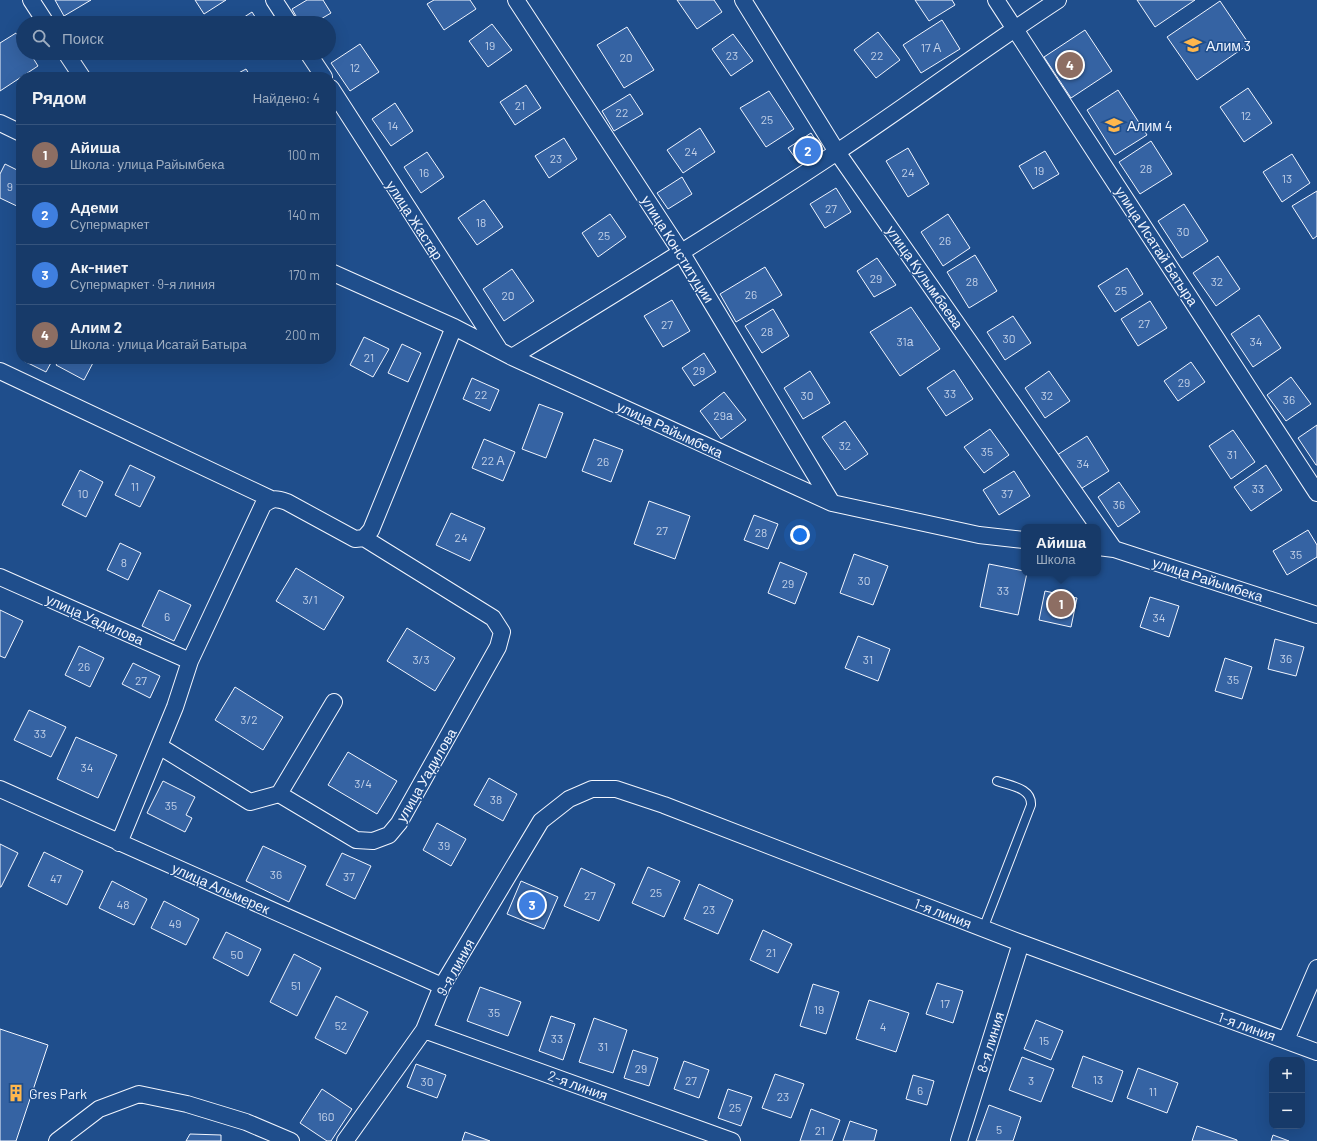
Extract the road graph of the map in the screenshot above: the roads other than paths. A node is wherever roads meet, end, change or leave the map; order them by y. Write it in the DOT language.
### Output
graph roads {
  1 [pos="31,0"];
  2 [pos="274,0"];
  3 [pos="516,0"];
  4 [pos="743,0"];
  5 [pos="996,0"];
  6 [pos="1058,0"];
  7 [pos="41,16"];
  8 [pos="284,16"];
  9 [pos="1015,28"];
  10 [pos="71,60"];
  11 [pos="313,60"];
  12 [pos="79,72"];
  13 [pos="321,72"];
  14 [pos="336,96"];
  15 [pos="0,123"];
  16 [pos="16,131"];
  17 [pos="837,152"];
  18 [pos="681,252"];
  19 [pos="336,274"];
  20 [pos="454,327"];
  21 [pos="506,354"];
  22 [pos="0,371"];
  23 [pos="1317,493"];
  24 [pos="271,499"];
  25 [pos="832,503"];
  26 [pos="1097,524"];
  27 [pos="1101,530"];
  28 [pos="364,538"];
  29 [pos="1021,540"];
  30 [pos="1101,548"];
  31 [pos="1114,549"];
  32 [pos="0,577"];
  33 [pos="1317,615"];
  34 [pos="190,661"];
  35 [pos="334,702"];
  36 [pos="159,746"];
  37 [pos="997,781"];
  38 [pos="0,789"];
  39 [pos="279,794"];
  40 [pos="569,799"];
  41 [pos="119,843"];
  42 [pos="983,929"];
  43 [pos="1021,943"];
  44 [pos="1317,968"];
  45 [pos="442,986"];
  46 [pos="424,1030"];
  47 [pos="1286,1040"];
  48 [pos="1317,1052"];
  49 [pos="57,1141"];
  50 [pos="291,1141"];
  51 [pos="345,1141"];
  52 [pos="732,1141"];
  53 [pos="960,1141"];
  1 -- 7 [label="street"];
  2 -- 8 [label="street"];
  3 -- 18 [label="street, улица Конституции"];
  4 -- 17 [label="street, улица Кулымбаева"];
  5 -- 9 [label="street, улица Исатай Батыра"];
  6 -- 9 [label="street"];
  9 -- 17 [label="street"];
  9 -- 23 [label="street, улица Исатай Батыра"];
  10 -- 12 [label="street"];
  11 -- 13 [label="street"];
  14 -- 21 [label="street, улица Жастар"];
  15 -- 16 [label="street"];
  17 -- 18 [label="street"];
  17 -- 26 [label="street, улица Кулымбаева"];
  18 -- 21 [label="street"];
  18 -- 25 [label="street, улица Конституции"];
  19 -- 20 [label="street, улица Райымбека"];
  20 -- 21 [label="street, улица Райымбека"];
  20 -- 28 [label="street"];
  21 -- 25 [label="street, улица Райымбека"];
  22 -- 24 [label="street, улица Уадилова"];
  24 -- 28 [label="street, улица Уадилова"];
  24 -- 34 [label="street"];
  25 -- 29 [label="street, улица Райымбека"];
  27 -- 31 [label="street, улица Кулымбаева"];
  28 -- 39 [label="street, улица Уадилова"];
  30 -- 31 [label="street, улица Райымбека"];
  31 -- 33 [label="street, улица Райымбека"];
  32 -- 34 [label="street, улица Уадилова"];
  34 -- 36 [label="street"];
  35 -- 39 [label="street"];
  36 -- 39 [label="street"];
  36 -- 41 [label="street"];
  37 -- 42 [label="lane"];
  38 -- 41 [label="street, улица Альмерек"];
  40 -- 42 [label="street, 1-я линия"];
  40 -- 45 [label="street, 9-я линия"];
  41 -- 45 [label="street, улица Альмерек"];
  42 -- 43 [label="street, 1-я линия"];
  43 -- 47 [label="street, 1-я линия"];
  43 -- 53 [label="street, 8-я линия"];
  44 -- 47 [label="street"];
  45 -- 46 [label="street, 9-я линия"];
  46 -- 51 [label="street, 9-я линия"];
  46 -- 52 [label="street, 2-я линия"];
  47 -- 48 [label="street, 1-я линия"];
  49 -- 50 [label="street"];
}
